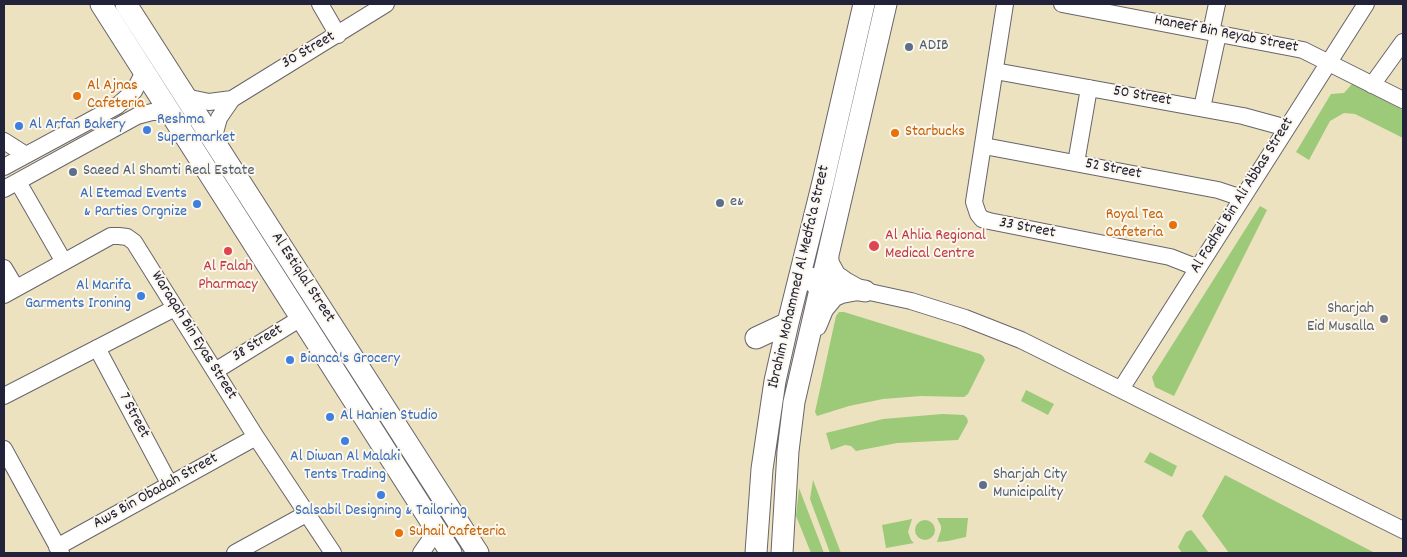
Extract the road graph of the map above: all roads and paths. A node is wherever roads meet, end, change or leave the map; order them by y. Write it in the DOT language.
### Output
graph roads {
  1 [pos="101,4"];
  2 [pos="126,4"];
  3 [pos="320,4"];
  4 [pos="386,4"];
  5 [pos="864,4"];
  6 [pos="886,4"];
  7 [pos="1006,4"];
  8 [pos="1062,4"];
  9 [pos="1217,4"];
  10 [pos="1366,4"];
  11 [pos="1079,5"];
  12 [pos="1214,33"];
  13 [pos="338,35"];
  14 [pos="1403,42"];
  15 [pos="1329,62"];
  16 [pos="996,71"];
  17 [pos="144,72"];
  18 [pos="1372,85"];
  19 [pos="1089,88"];
  20 [pos="185,97"];
  21 [pos="232,99"];
  22 [pos="1403,100"];
  23 [pos="1202,108"];
  24 [pos="170,112"];
  25 [pos="1287,128"];
  26 [pos="213,140"];
  27 [pos="4,141"];
  28 [pos="49,142"];
  29 [pos="984,146"];
  30 [pos="26,155"];
  31 [pos="1076,163"];
  32 [pos="4,166"];
  33 [pos="18,182"];
  34 [pos="823,182"];
  35 [pos="1242,198"];
  36 [pos="829,250"];
  37 [pos="64,262"];
  38 [pos="4,268"];
  39 [pos="1198,268"];
  40 [pos="822,284"];
  41 [pos="865,291"];
  42 [pos="10,292"];
  43 [pos="175,308"];
  44 [pos="301,318"];
  45 [pos="788,323"];
  46 [pos="809,336"];
  47 [pos="756,338"];
  48 [pos="97,348"];
  49 [pos="214,371"];
  50 [pos="1121,389"];
  51 [pos="4,396"];
  52 [pos="256,437"];
  53 [pos="4,449"];
  54 [pos="170,485"];
  55 [pos="306,514"];
  56 [pos="434,526"];
  57 [pos="1403,530"];
  58 [pos="59,550"];
  59 [pos="235,553"];
  60 [pos="333,553"];
  61 [pos="421,553"];
  62 [pos="451,553"];
  63 [pos="478,553"];
  64 [pos="756,553"];
  65 [pos="782,553"];
  1 -- 17 [label="main road, Al Estiqlal Street"];
  2 -- 20 [label="main road, Al Estiqlal Street"];
  3 -- 13 [label="street"];
  4 -- 13 [label="street, 30 Street"];
  5 -- 34 [label="main road, Ibrahim Mohammed Al Medfa'a Street"];
  6 -- 36 [label="main road, Ibrahim Mohammed Al Medfa'a Street"];
  7 -- 16 [label="street, 33 Street"];
  8 -- 11 [label="street, Haneef Bin Reyab Street"];
  9 -- 12 [label="street"];
  10 -- 15 [label="street, Al Fadhel Bin Ali Abbas Street"];
  11 -- 12 [label="street, Haneef Bin Reyab Street"];
  12 -- 15 [label="street, Haneef Bin Reyab Street"];
  12 -- 23 [label="street"];
  13 -- 21 [label="street, 30 Street"];
  14 -- 18 [label="street"];
  15 -- 18 [label="street, Haneef Bin Reyab Street"];
  15 -- 25 [label="street, Al Fadhel Bin Ali Abbas Street"];
  16 -- 19 [label="street, 50 Street"];
  16 -- 29 [label="street, 33 Street"];
  17 -- 24 [label="main road, Al Estiqlal Street"];
  17 -- 28 [label="street"];
  18 -- 22 [label="street, Haneef Bin Reyab Street"];
  19 -- 23 [label="street, 50 Street"];
  19 -- 31 [label="street"];
  20 -- 21 [label="street, 30 Street"];
  20 -- 26 [label="main road, Al Estiqlal Street"];
  21 -- 26 [label="street, 30 Street"];
  23 -- 25 [label="street, 50 Street"];
  24 -- 33 [label="street"];
  24 -- 44 [label="main road, Al Estiqlal Street"];
  25 -- 35 [label="street, Al Fadhel Bin Ali Abbas Street"];
  26 -- 63 [label="main road, Al Estiqlal Street"];
  27 -- 30 [label="street"];
  28 -- 30 [label="street"];
  28 -- 33 [label="street"];
  29 -- 31 [label="street, 52 Street"];
  29 -- 39 [label="street, 33 Street"];
  30 -- 32 [label="street"];
  31 -- 35 [label="street, 52 Street"];
  33 -- 37 [label="street"];
  34 -- 40 [label="main road"];
  34 -- 45 [label="main road, Ibrahim Mohammed Al Medfa'a Street"];
  35 -- 39 [label="street, Al Fadhel Bin Ali Abbas Street"];
  36 -- 40 [label="main road, Ibrahim Mohammed Al Medfa'a Street"];
  36 -- 41 [label="street"];
  37 -- 42 [label="street, Waraqah Bin Eyas Street"];
  37 -- 43 [label="street, Waraqah Bin Eyas Street"];
  38 -- 42 [label="street"];
  39 -- 50 [label="street, Al Fadhel Bin Ali Abbas Street"];
  40 -- 41 [label="main road"];
  40 -- 46 [label="main road, Ibrahim Mohammed Al Medfa'a Street"];
  41 -- 46 [label="street"];
  41 -- 50 [label="street"];
  43 -- 48 [label="street"];
  43 -- 49 [label="street, Waraqah Bin Eyas Street"];
  44 -- 49 [label="street, 38 Street"];
  44 -- 56 [label="main road, Al Estiqlal Street"];
  45 -- 47 [label="main road"];
  45 -- 64 [label="main road, Ibrahim Mohammed Al Medfa'a Street"];
  46 -- 65 [label="main road, Ibrahim Mohammed Al Medfa'a Street"];
  48 -- 51 [label="street"];
  48 -- 54 [label="street, 7 Street"];
  49 -- 52 [label="street, Waraqah Bin Eyas Street"];
  50 -- 57 [label="street"];
  52 -- 54 [label="street, Aws Bin Obadah Street"];
  52 -- 55 [label="street, Waraqah Bin Eyas Street"];
  53 -- 58 [label="street"];
  54 -- 58 [label="street, Aws Bin Obadah Street"];
  55 -- 59 [label="street"];
  55 -- 60 [label="street, Waraqah Bin Eyas Street"];
  56 -- 61 [label="street"];
  56 -- 62 [label="main road, Al Estiqlal Street"];
}
